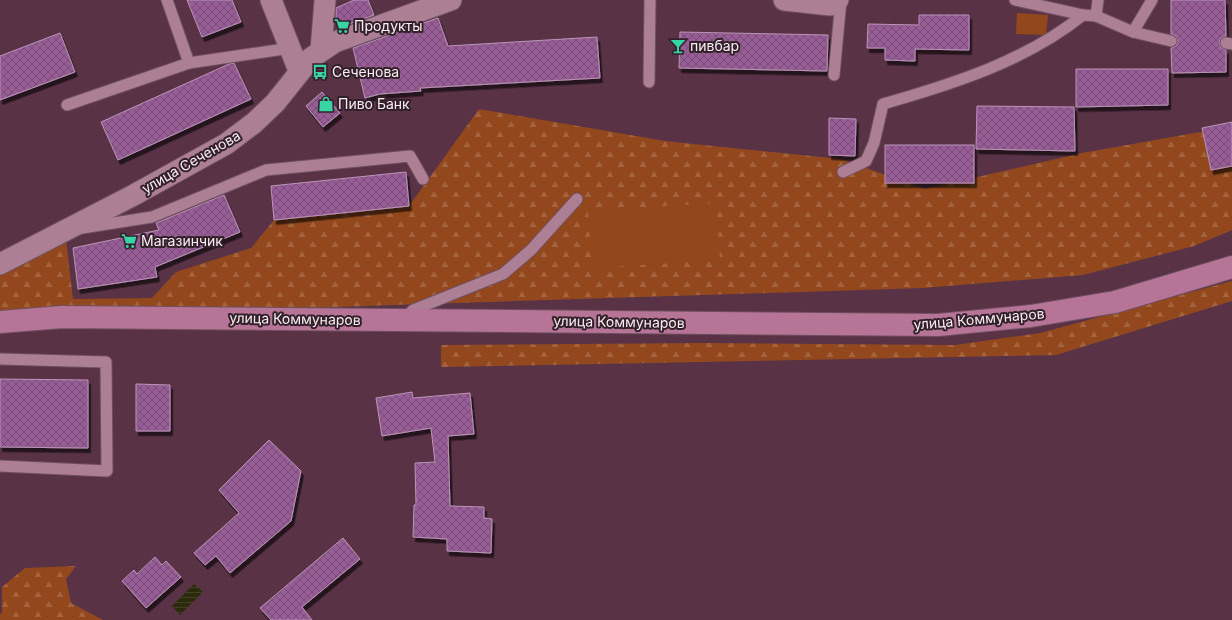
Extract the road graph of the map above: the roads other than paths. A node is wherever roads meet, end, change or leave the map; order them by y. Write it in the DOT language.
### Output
graph roads {
  1 [pos="167,0"];
  2 [pos="271,0"];
  3 [pos="325,0"];
  4 [pos="451,0"];
  5 [pos="650,0"];
  6 [pos="784,0"];
  7 [pos="838,0"];
  8 [pos="841,0"];
  9 [pos="1015,0"];
  10 [pos="1098,0"];
  11 [pos="1152,0"];
  12 [pos="1084,15"];
  13 [pos="1096,16"];
  14 [pos="1133,32"];
  15 [pos="1171,41"];
  16 [pos="290,48"];
  17 [pos="321,50"];
  18 [pos="188,63"];
  19 [pos="299,70"];
  20 [pos="834,75"];
  21 [pos="649,82"];
  22 [pos="67,105"];
  23 [pos="843,172"];
  24 [pos="422,179"];
  25 [pos="577,200"];
  26 [pos="65,231"];
  27 [pos="0,264"];
  28 [pos="1232,267"];
  29 [pos="404,320"];
  30 [pos="0,322"];
  31 [pos="0,360"];
  32 [pos="0,466"];
  1 -- 18 [label="lane"];
  2 -- 16 [label="street"];
  3 -- 17 [label="street"];
  4 -- 17 [label="street, улица Сеченова"];
  5 -- 21 [label="lane"];
  6 -- 7 [label="street"];
  8 -- 20 [label="lane"];
  9 -- 12 [label="lane"];
  10 -- 13 [label="lane"];
  11 -- 14 [label="lane"];
  12 -- 13 [label="lane"];
  12 -- 23 [label="lane"];
  13 -- 14 [label="lane"];
  14 -- 15 [label="lane"];
  16 -- 18 [label="lane"];
  16 -- 19 [label="street"];
  17 -- 19 [label="street, улица Сеченова"];
  18 -- 22 [label="lane"];
  19 -- 26 [label="street, улица Сеченова"];
  24 -- 26 [label="lane"];
  25 -- 29 [label="lane"];
  26 -- 27 [label="street, улица Сеченова"];
  28 -- 29 [label="main road, улица Коммунаров"];
  29 -- 30 [label="main road, улица Коммунаров"];
  31 -- 32 [label="lane"];
}
